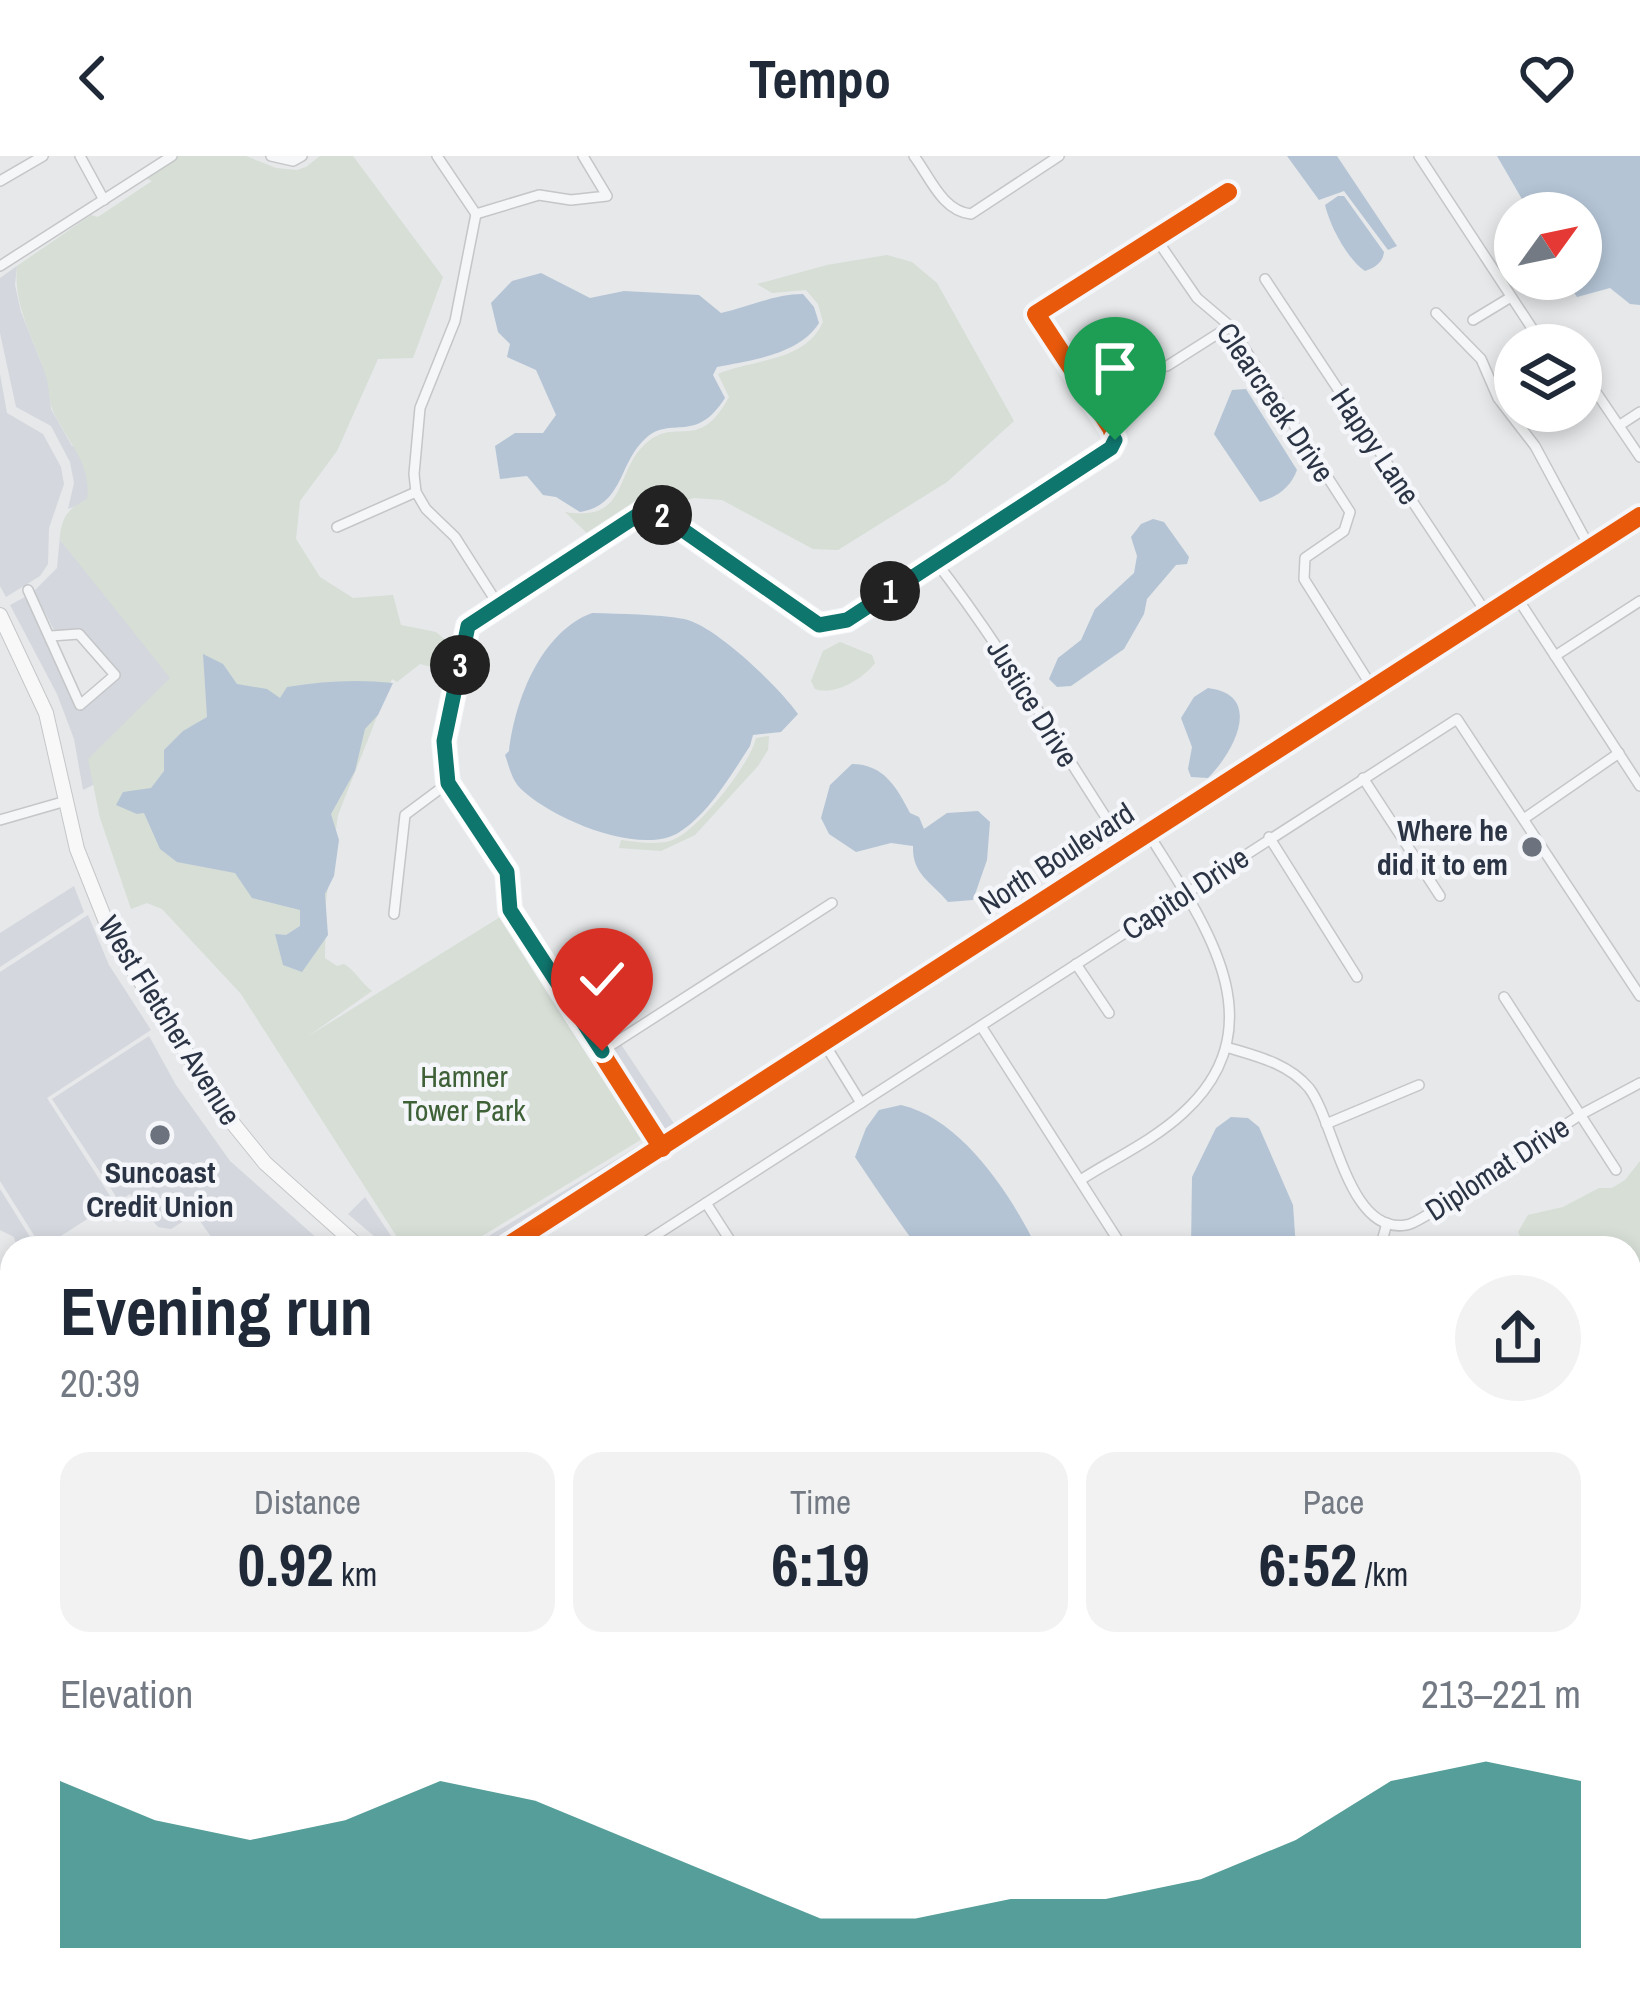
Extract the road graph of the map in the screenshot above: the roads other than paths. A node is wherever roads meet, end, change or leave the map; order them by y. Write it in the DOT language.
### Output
graph roads {
  1 [pos="43,156"];
  2 [pos="80,156"];
  3 [pos="172,156"];
  4 [pos="271,156"];
  5 [pos="302,156"];
  6 [pos="436,156"];
  7 [pos="583,156"];
  8 [pos="914,156"];
  9 [pos="1060,156"];
  10 [pos="1419,156"];
  11 [pos="0,181"];
  12 [pos="1228,192"];
  13 [pos="104,200"];
  14 [pos="476,214"];
  15 [pos="1155,237"];
  16 [pos="0,266"];
  17 [pos="1494,271"];
  18 [pos="1265,279"];
  19 [pos="1506,300"];
  20 [pos="1436,313"];
  21 [pos="1473,320"];
  22 [pos="1230,326"];
  23 [pos="1167,366"];
  24 [pos="1602,400"];
  25 [pos="1640,412"];
  26 [pos="1620,425"];
  27 [pos="1640,457"];
  28 [pos="416,492"];
  29 [pos="1640,517"];
  30 [pos="337,527"];
  31 [pos="1590,548"];
  32 [pos="936,562"];
  33 [pos="28,590"];
  34 [pos="1516,596"];
  35 [pos="1640,601"];
  36 [pos="499,605"];
  37 [pos="1487,614"];
  38 [pos="0,615"];
  39 [pos="51,636"];
  40 [pos="1555,656"];
  41 [pos="1372,687"];
  42 [pos="1618,753"];
  43 [pos="1363,778"];
  44 [pos="448,783"];
  45 [pos="1640,786"];
  46 [pos="66,801"];
  47 [pos="1525,818"];
  48 [pos="0,820"];
  49 [pos="1148,833"];
  50 [pos="1270,837"];
  51 [pos="1126,848"];
  52 [pos="1186,894"];
  53 [pos="1440,896"];
  54 [pos="832,903"];
  55 [pos="394,914"];
  56 [pos="1076,964"];
  57 [pos="1358,977"];
  58 [pos="1640,996"];
  59 [pos="1504,998"];
  60 [pos="1109,1013"];
  61 [pos="981,1026"];
  62 [pos="824,1043"];
  63 [pos="1226,1047"];
  64 [pos="602,1051"];
  65 [pos="1640,1083"];
  66 [pos="1419,1085"];
  67 [pos="861,1103"];
  68 [pos="1580,1115"];
  69 [pos="1326,1124"];
  70 [pos="662,1148"];
  71 [pos="1616,1170"];
  72 [pos="1082,1179"];
  73 [pos="706,1203"];
  74 [pos="1387,1223"];
  75 [pos="347,1236"];
  76 [pos="523,1236"];
  77 [pos="655,1236"];
  78 [pos="727,1236"];
  79 [pos="1117,1236"];
  80 [pos="1383,1236"];
  1 -- 11 [label="street"];
  2 -- 13 [label="street"];
  3 -- 13 [label="street"];
  4 -- 5 [label="street"];
  6 -- 14 [label="street"];
  7 -- 14 [label="street"];
  8 -- 9 [label="street"];
  10 -- 17 [label="street"];
  12 -- 15 [label="street"];
  13 -- 16 [label="street"];
  14 -- 28 [label="street"];
  15 -- 22 [label="street, Clearcreek Drive"];
  15 -- 32 [label="street"];
  18 -- 37 [label="street, Happy Lane"];
  19 -- 21 [label="street"];
  20 -- 31 [label="street"];
  22 -- 23 [label="street"];
  22 -- 41 [label="street, Clearcreek Drive"];
  24 -- 26 [label="street"];
  25 -- 26 [label="street"];
  26 -- 27 [label="street"];
  28 -- 30 [label="street"];
  28 -- 36 [label="street"];
  29 -- 31 [label="street, North Boulevard"];
  31 -- 34 [label="street, North Boulevard"];
  32 -- 36 [label="street"];
  32 -- 51 [label="street, Justice Drive"];
  33 -- 39 [label="street"];
  34 -- 37 [label="street, North Boulevard"];
  34 -- 40 [label="street"];
  35 -- 40 [label="street"];
  36 -- 44 [label="street"];
  37 -- 41 [label="street, North Boulevard"];
  38 -- 46 [label="street, West Fletcher Avenue"];
  39 -- 39 [label="street"];
  40 -- 42 [label="street"];
  41 -- 49 [label="street, North Boulevard"];
  42 -- 45 [label="street"];
  42 -- 47 [label="street"];
  43 -- 47 [label="street, Capitol Drive"];
  43 -- 50 [label="street, Capitol Drive"];
  43 -- 53 [label="street"];
  44 -- 55 [label="street"];
  44 -- 64 [label="street"];
  46 -- 48 [label="street"];
  46 -- 75 [label="street, West Fletcher Avenue"];
  47 -- 58 [label="street, Capitol Drive"];
  49 -- 51 [label="street, North Boulevard"];
  49 -- 52 [label="street"];
  50 -- 52 [label="street, Capitol Drive"];
  50 -- 57 [label="street"];
  51 -- 62 [label="street, North Boulevard"];
  52 -- 56 [label="street, Capitol Drive"];
  52 -- 63 [label="street"];
  54 -- 64 [label="street"];
  56 -- 60 [label="street"];
  56 -- 61 [label="street, Capitol Drive"];
  59 -- 68 [label="street"];
  61 -- 67 [label="street, Capitol Drive"];
  61 -- 72 [label="street"];
  62 -- 67 [label="street"];
  62 -- 70 [label="street, North Boulevard"];
  63 -- 69 [label="street, Diplomat Drive"];
  63 -- 72 [label="street"];
  64 -- 70 [label="street"];
  65 -- 68 [label="street, Diplomat Drive"];
  66 -- 69 [label="street"];
  67 -- 73 [label="street, Capitol Drive"];
  68 -- 71 [label="street"];
  68 -- 74 [label="street, Diplomat Drive"];
  69 -- 74 [label="street, Diplomat Drive"];
  70 -- 76 [label="street, North Boulevard"];
  72 -- 79 [label="street"];
  73 -- 77 [label="street, Capitol Drive"];
  73 -- 78 [label="street"];
  74 -- 80 [label="street"];
}
